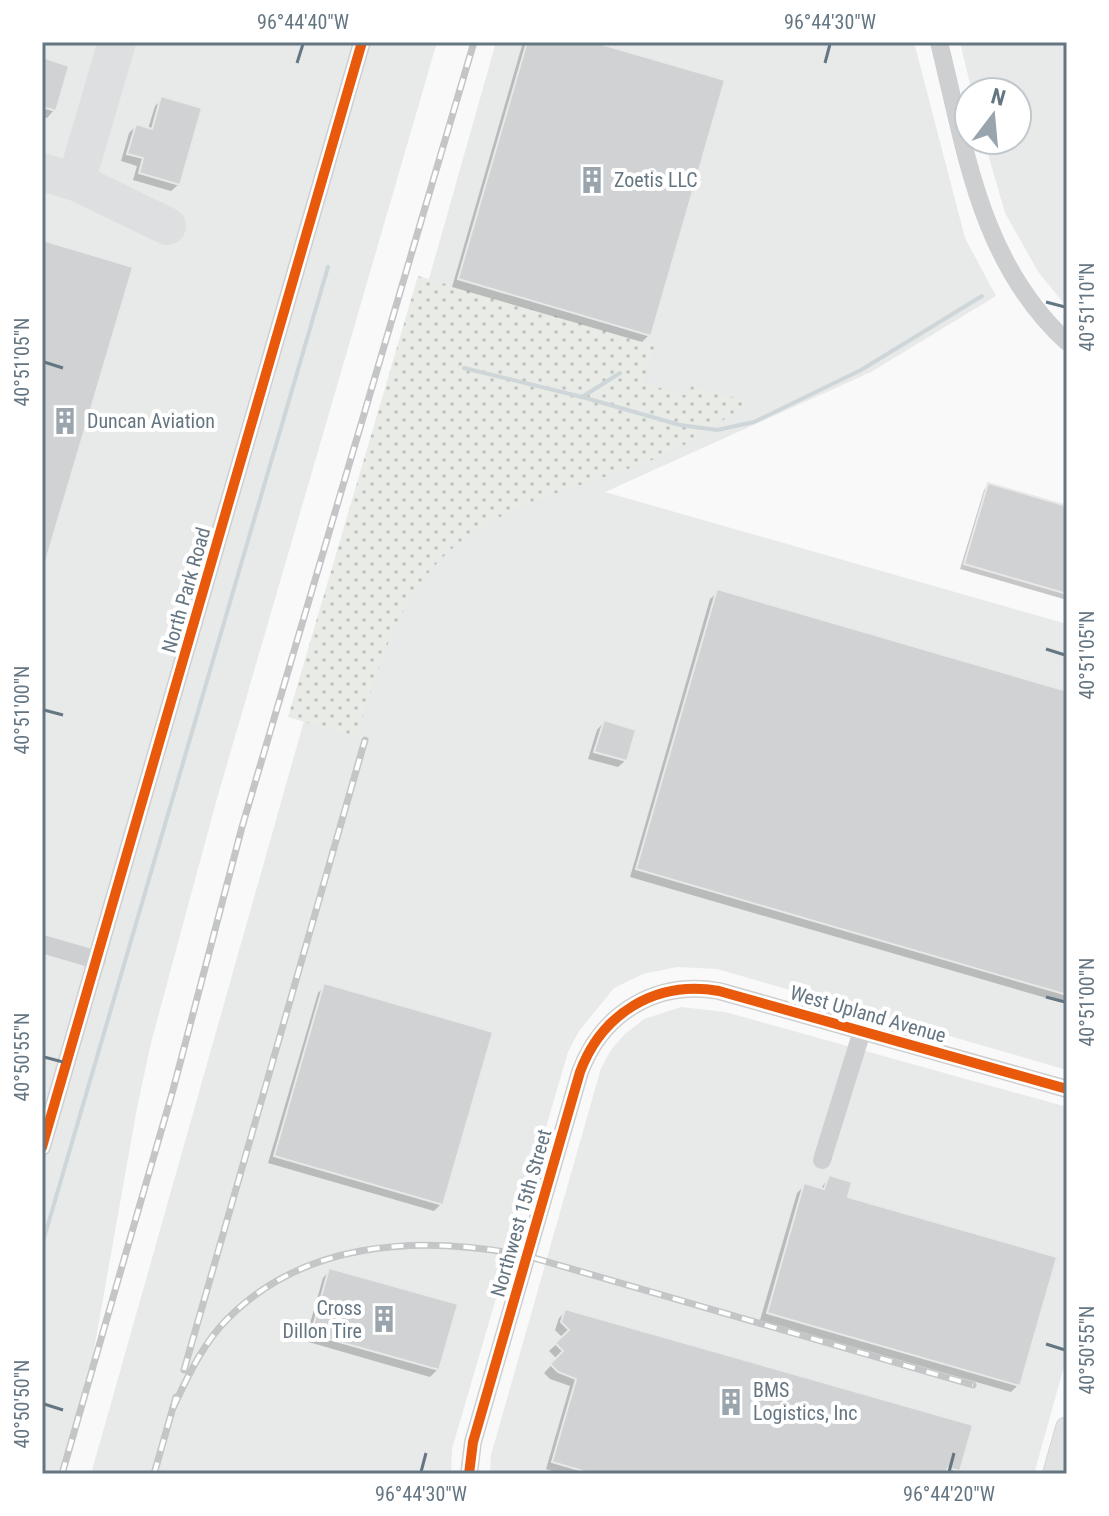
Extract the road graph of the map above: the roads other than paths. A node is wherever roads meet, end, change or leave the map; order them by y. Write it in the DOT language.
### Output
graph roads {
  1 [pos="362,42"];
  2 [pos="939,42"];
  3 [pos="1067,342"];
  4 [pos="42,944"];
  5 [pos="97,960"];
  6 [pos="657,993"];
  7 [pos="862,1031"];
  8 [pos="1067,1089"];
  9 [pos="42,1147"];
  10 [pos="822,1160"];
  11 [pos="1067,1428"];
  12 [pos="469,1474"];
  13 [pos="1054,1474"];
  1 -- 5 [label="street, North Park Road"];
  2 -- 3 [label="street"];
  4 -- 5 [label="street"];
  5 -- 9 [label="street, North Park Road"];
  6 -- 7 [label="street, West Upland Avenue"];
  6 -- 12 [label="street, Northwest 15th Street"];
  7 -- 8 [label="street, West Upland Avenue"];
  7 -- 10 [label="street"];
  11 -- 13 [label="main road"];
}
